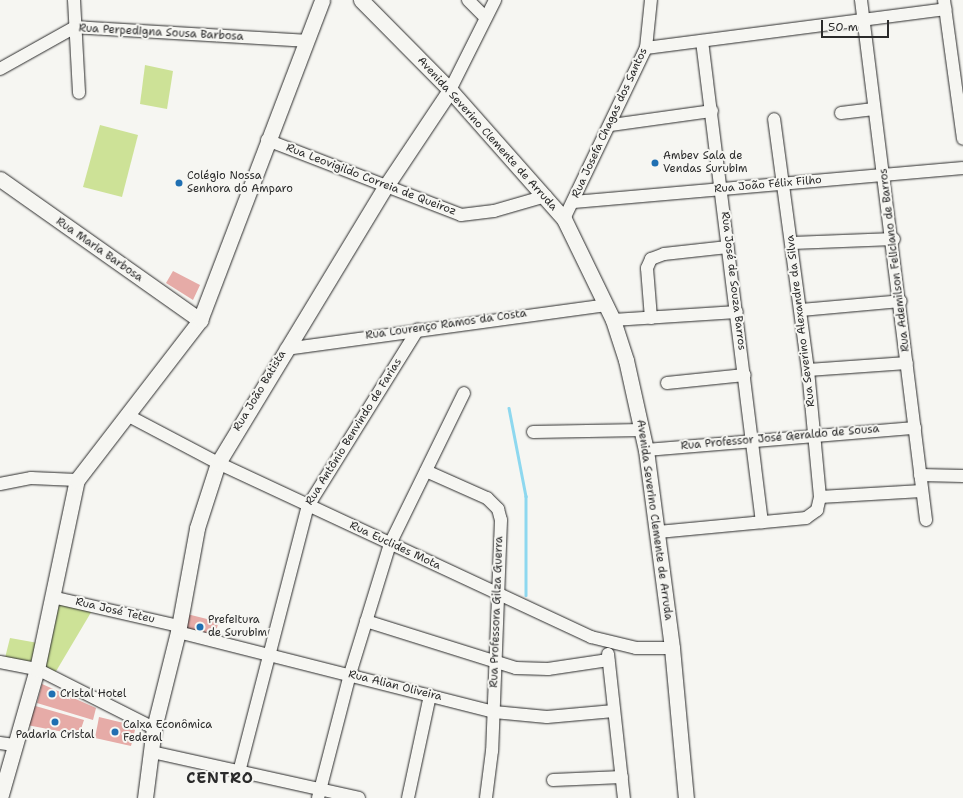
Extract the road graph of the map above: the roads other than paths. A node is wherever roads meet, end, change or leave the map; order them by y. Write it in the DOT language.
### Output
graph roads {
  1 [pos="74,0"];
  2 [pos="322,0"];
  3 [pos="362,0"];
  4 [pos="468,0"];
  5 [pos="495,0"];
  6 [pos="651,0"];
  7 [pos="861,0"];
  8 [pos="944,4"];
  9 [pos="486,18"];
  10 [pos="863,19"];
  11 [pos="75,27"];
  12 [pos="308,41"];
  13 [pos="702,41"];
  14 [pos="646,48"];
  15 [pos="957,54"];
  16 [pos="0,69"];
  17 [pos="450,90"];
  18 [pos="79,93"];
  19 [pos="874,109"];
  20 [pos="712,111"];
  21 [pos="841,113"];
  22 [pos="774,119"];
  23 [pos="610,125"];
  24 [pos="963,139"];
  25 [pos="267,140"];
  26 [pos="963,168"];
  27 [pos="885,175"];
  28 [pos="0,179"];
  29 [pos="783,184"];
  30 [pos="386,186"];
  31 [pos="722,189"];
  32 [pos="546,196"];
  33 [pos="574,202"];
  34 [pos="564,219"];
  35 [pos="894,239"];
  36 [pos="792,243"];
  37 [pos="728,247"];
  38 [pos="901,301"];
  39 [pos="606,305"];
  40 [pos="801,310"];
  41 [pos="737,312"];
  42 [pos="651,318"];
  43 [pos="200,320"];
  44 [pos="612,320"];
  45 [pos="418,328"];
  46 [pos="286,349"];
  47 [pos="907,363"];
  48 [pos="808,370"];
  49 [pos="745,375"];
  50 [pos="667,383"];
  51 [pos="464,393"];
  52 [pos="127,415"];
  53 [pos="915,428"];
  54 [pos="642,430"];
  55 [pos="534,432"];
  56 [pos="814,434"];
  57 [pos="754,439"];
  58 [pos="646,450"];
  59 [pos="218,463"];
  60 [pos="426,471"];
  61 [pos="920,475"];
  62 [pos="963,476"];
  63 [pos="77,480"];
  64 [pos="0,484"];
  65 [pos="922,491"];
  66 [pos="820,496"];
  67 [pos="308,506"];
  68 [pos="926,520"];
  69 [pos="762,522"];
  70 [pos="658,532"];
  71 [pos="390,544"];
  72 [pos="498,594"];
  73 [pos="52,597"];
  74 [pos="366,621"];
  75 [pos="178,629"];
  76 [pos="609,644"];
  77 [pos="672,648"];
  78 [pos="270,656"];
  79 [pos="608,660"];
  80 [pos="0,662"];
  81 [pos="495,662"];
  82 [pos="37,669"];
  83 [pos="350,674"];
  84 [pos="430,695"];
  85 [pos="614,711"];
  86 [pos="494,712"];
  87 [pos="154,728"];
  88 [pos="7,744"];
  89 [pos="152,752"];
  90 [pos="239,772"];
  91 [pos="622,777"];
  92 [pos="553,780"];
  93 [pos="319,794"];
  94 [pos="0,798"];
  95 [pos="145,798"];
  96 [pos="359,798"];
  97 [pos="408,798"];
  98 [pos="486,798"];
  99 [pos="624,798"];
  100 [pos="686,798"];
  1 -- 11 [label="street"];
  2 -- 12 [label="main road"];
  3 -- 17 [label="main road, Avenida Severino Clemente de Arruda"];
  4 -- 9 [label="street"];
  5 -- 9 [label="street"];
  6 -- 14 [label="street, Rua Josefa Chagas dos Santos"];
  7 -- 10 [label="street, Rua Ademilson Feliciano de Barros"];
  8 -- 10 [label="street"];
  8 -- 15 [label="street"];
  9 -- 17 [label="street"];
  10 -- 13 [label="street"];
  10 -- 19 [label="street, Rua Ademilson Feliciano de Barros"];
  11 -- 12 [label="street, Rua Perpedigna Sousa Barbosa"];
  11 -- 16 [label="street, Rua Perpedigna Sousa Barbosa"];
  11 -- 18 [label="street"];
  12 -- 25 [label="main road"];
  13 -- 14 [label="street"];
  13 -- 20 [label="street, Rua José de Souza Barros"];
  14 -- 23 [label="street, Rua Josefa Chagas dos Santos"];
  15 -- 24 [label="street"];
  17 -- 30 [label="main road, Rua João Batista"];
  17 -- 32 [label="main road, Avenida Severino Clemente de Arruda"];
  19 -- 21 [label="street"];
  19 -- 27 [label="street, Rua Ademilson Feliciano de Barros"];
  20 -- 23 [label="street"];
  20 -- 31 [label="street, Rua José de Souza Barros"];
  22 -- 29 [label="street, Rua Severino Alexandre da Silva"];
  23 -- 33 [label="street, Rua Josefa Chagas dos Santos"];
  25 -- 30 [label="street, Rua Leovigildo Correia de Queiroz"];
  25 -- 43 [label="main road"];
  26 -- 27 [label="street, Rua João Félix Filho"];
  27 -- 29 [label="street, Rua João Félix Filho"];
  27 -- 35 [label="street, Rua Ademilson Feliciano de Barros"];
  28 -- 43 [label="main road, Rua Maria Barbosa"];
  29 -- 31 [label="street, Rua João Félix Filho"];
  29 -- 36 [label="street, Rua Severino Alexandre da Silva"];
  30 -- 32 [label="street, Rua Leovigildo Correia de Queiroz"];
  30 -- 46 [label="main road, Rua João Batista"];
  31 -- 33 [label="street, Rua João Félix Filho"];
  31 -- 37 [label="street, Rua José de Souza Barros"];
  32 -- 34 [label="main road, Avenida Severino Clemente de Arruda"];
  33 -- 34 [label="street, Rua Josefa Chagas dos Santos"];
  34 -- 39 [label="main road, Avenida Severino Clemente de Arruda"];
  35 -- 36 [label="street"];
  35 -- 38 [label="street, Rua Ademilson Feliciano de Barros"];
  36 -- 40 [label="street, Rua Severino Alexandre da Silva"];
  37 -- 41 [label="street, Rua José de Souza Barros"];
  37 -- 42 [label="street"];
  38 -- 40 [label="street"];
  38 -- 47 [label="street, Rua Ademilson Feliciano de Barros"];
  39 -- 44 [label="main road, Avenida Severino Clemente de Arruda"];
  39 -- 45 [label="street, Rua Lourenço Ramos da Costa"];
  40 -- 48 [label="street, Rua Severino Alexandre da Silva"];
  41 -- 42 [label="street"];
  41 -- 49 [label="street, Rua José de Souza Barros"];
  42 -- 44 [label="street"];
  43 -- 52 [label="main road"];
  44 -- 54 [label="main road, Avenida Severino Clemente de Arruda"];
  45 -- 46 [label="street, Rua Lourenço Ramos da Costa"];
  45 -- 67 [label="street, Rua Antônio Benvindo de Farias"];
  46 -- 59 [label="main road, Rua João Batista"];
  47 -- 48 [label="street"];
  47 -- 53 [label="street, Rua Ademilson Feliciano de Barros"];
  48 -- 56 [label="street, Rua Severino Alexandre da Silva"];
  49 -- 50 [label="street"];
  49 -- 57 [label="street, Rua José de Souza Barros"];
  51 -- 60 [label="street"];
  52 -- 59 [label="street, Rua Euclides Mota"];
  52 -- 63 [label="main road"];
  53 -- 56 [label="street, Rua Professor José Geraldo de Sousa"];
  53 -- 61 [label="street, Rua Ademilson Feliciano de Barros"];
  54 -- 55 [label="street"];
  54 -- 58 [label="main road, Avenida Severino Clemente de Arruda"];
  56 -- 57 [label="street, Rua Professor José Geraldo de Sousa"];
  56 -- 66 [label="street, Rua Severino Alexandre da Silva"];
  57 -- 58 [label="street, Rua Professor José Geraldo de Sousa"];
  57 -- 69 [label="street, Rua José de Souza Barros"];
  58 -- 70 [label="main road, Avenida Severino Clemente de Arruda"];
  59 -- 67 [label="street, Rua Euclides Mota"];
  59 -- 75 [label="main road, Rua João Batista"];
  60 -- 71 [label="street"];
  60 -- 72 [label="street, Rua Professora Gilza Guerra"];
  61 -- 62 [label="street"];
  61 -- 65 [label="street, Rua Ademilson Feliciano de Barros"];
  63 -- 64 [label="street"];
  63 -- 73 [label="main road"];
  65 -- 66 [label="street"];
  65 -- 68 [label="street, Rua Ademilson Feliciano de Barros"];
  66 -- 69 [label="street, Rua Severino Alexandre da Silva"];
  67 -- 71 [label="street, Rua Euclides Mota"];
  67 -- 78 [label="street, Rua Antônio Benvindo de Farias"];
  69 -- 70 [label="street"];
  70 -- 77 [label="main road, Avenida Severino Clemente de Arruda"];
  71 -- 72 [label="street, Rua Euclides Mota"];
  71 -- 74 [label="street"];
  72 -- 76 [label="street, Rua Euclides Mota"];
  72 -- 81 [label="street, Rua Professora Gilza Guerra"];
  73 -- 75 [label="street, Rua José Teteu"];
  73 -- 82 [label="main road"];
  74 -- 81 [label="street"];
  74 -- 83 [label="street"];
  75 -- 78 [label="street, Rua Alian Oliveira"];
  75 -- 87 [label="main road, Rua João Batista"];
  76 -- 77 [label="street, Rua Euclides Mota"];
  76 -- 79 [label="street"];
  77 -- 100 [label="main road, Avenida Severino Clemente de Arruda"];
  78 -- 83 [label="street, Rua Alian Oliveira"];
  78 -- 90 [label="street, Rua Antônio Benvindo de Farias"];
  79 -- 81 [label="street"];
  79 -- 85 [label="street"];
  80 -- 82 [label="street"];
  81 -- 86 [label="street, Rua Professora Gilza Guerra"];
  82 -- 87 [label="street"];
  82 -- 88 [label="main road"];
  83 -- 84 [label="street, Rua Alian Oliveira"];
  83 -- 93 [label="street"];
  84 -- 86 [label="street, Rua Alian Oliveira"];
  84 -- 97 [label="street"];
  85 -- 86 [label="street, Rua Alian Oliveira"];
  85 -- 91 [label="street"];
  86 -- 98 [label="street, Rua Professora Gilza Guerra"];
  87 -- 89 [label="main road, Rua João Batista"];
  88 -- 94 [label="main road"];
  89 -- 90 [label="street"];
  89 -- 95 [label="main road, Rua João Batista"];
  90 -- 93 [label="street"];
  91 -- 92 [label="street"];
  91 -- 99 [label="street"];
  93 -- 96 [label="street"];
}
